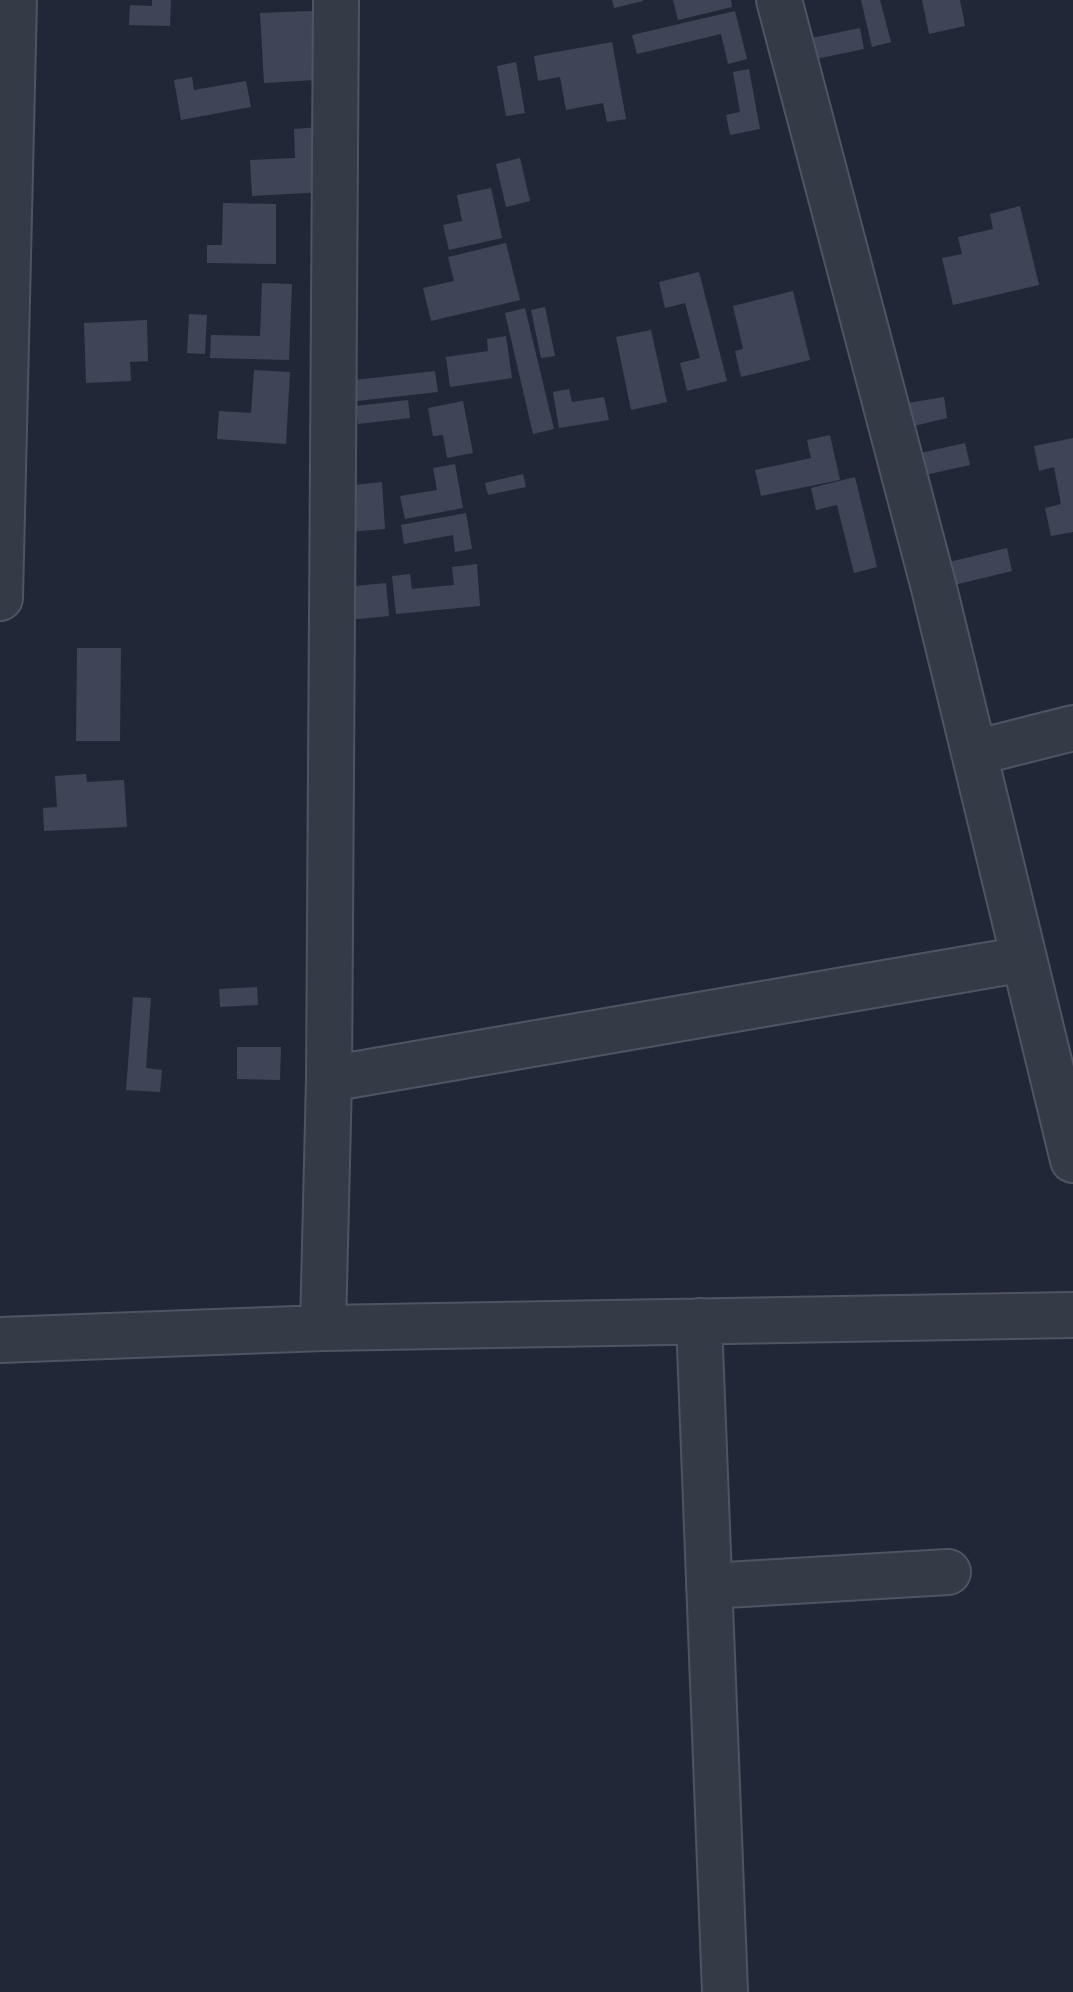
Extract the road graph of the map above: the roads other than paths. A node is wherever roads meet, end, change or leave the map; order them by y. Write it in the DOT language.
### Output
graph roads {
  1 [pos="14,0"];
  2 [pos="336,0"];
  3 [pos="779,0"];
  4 [pos="0,598"];
  5 [pos="1073,728"];
  6 [pos="974,753"];
  7 [pos="1024,959"];
  8 [pos="329,1079"];
  9 [pos="1073,1160"];
  10 [pos="1073,1315"];
  11 [pos="699,1321"];
  12 [pos="323,1328"];
  13 [pos="0,1340"];
  14 [pos="948,1572"];
  15 [pos="709,1586"];
  16 [pos="725,1992"];
  1 -- 4 [label="street"];
  2 -- 8 [label="street"];
  3 -- 6 [label="street"];
  5 -- 6 [label="street"];
  6 -- 7 [label="street"];
  7 -- 8 [label="street"];
  7 -- 9 [label="street"];
  8 -- 12 [label="street"];
  10 -- 11 [label="street"];
  11 -- 12 [label="street"];
  11 -- 15 [label="street"];
  12 -- 13 [label="street"];
  14 -- 15 [label="street"];
  15 -- 16 [label="street"];
}
